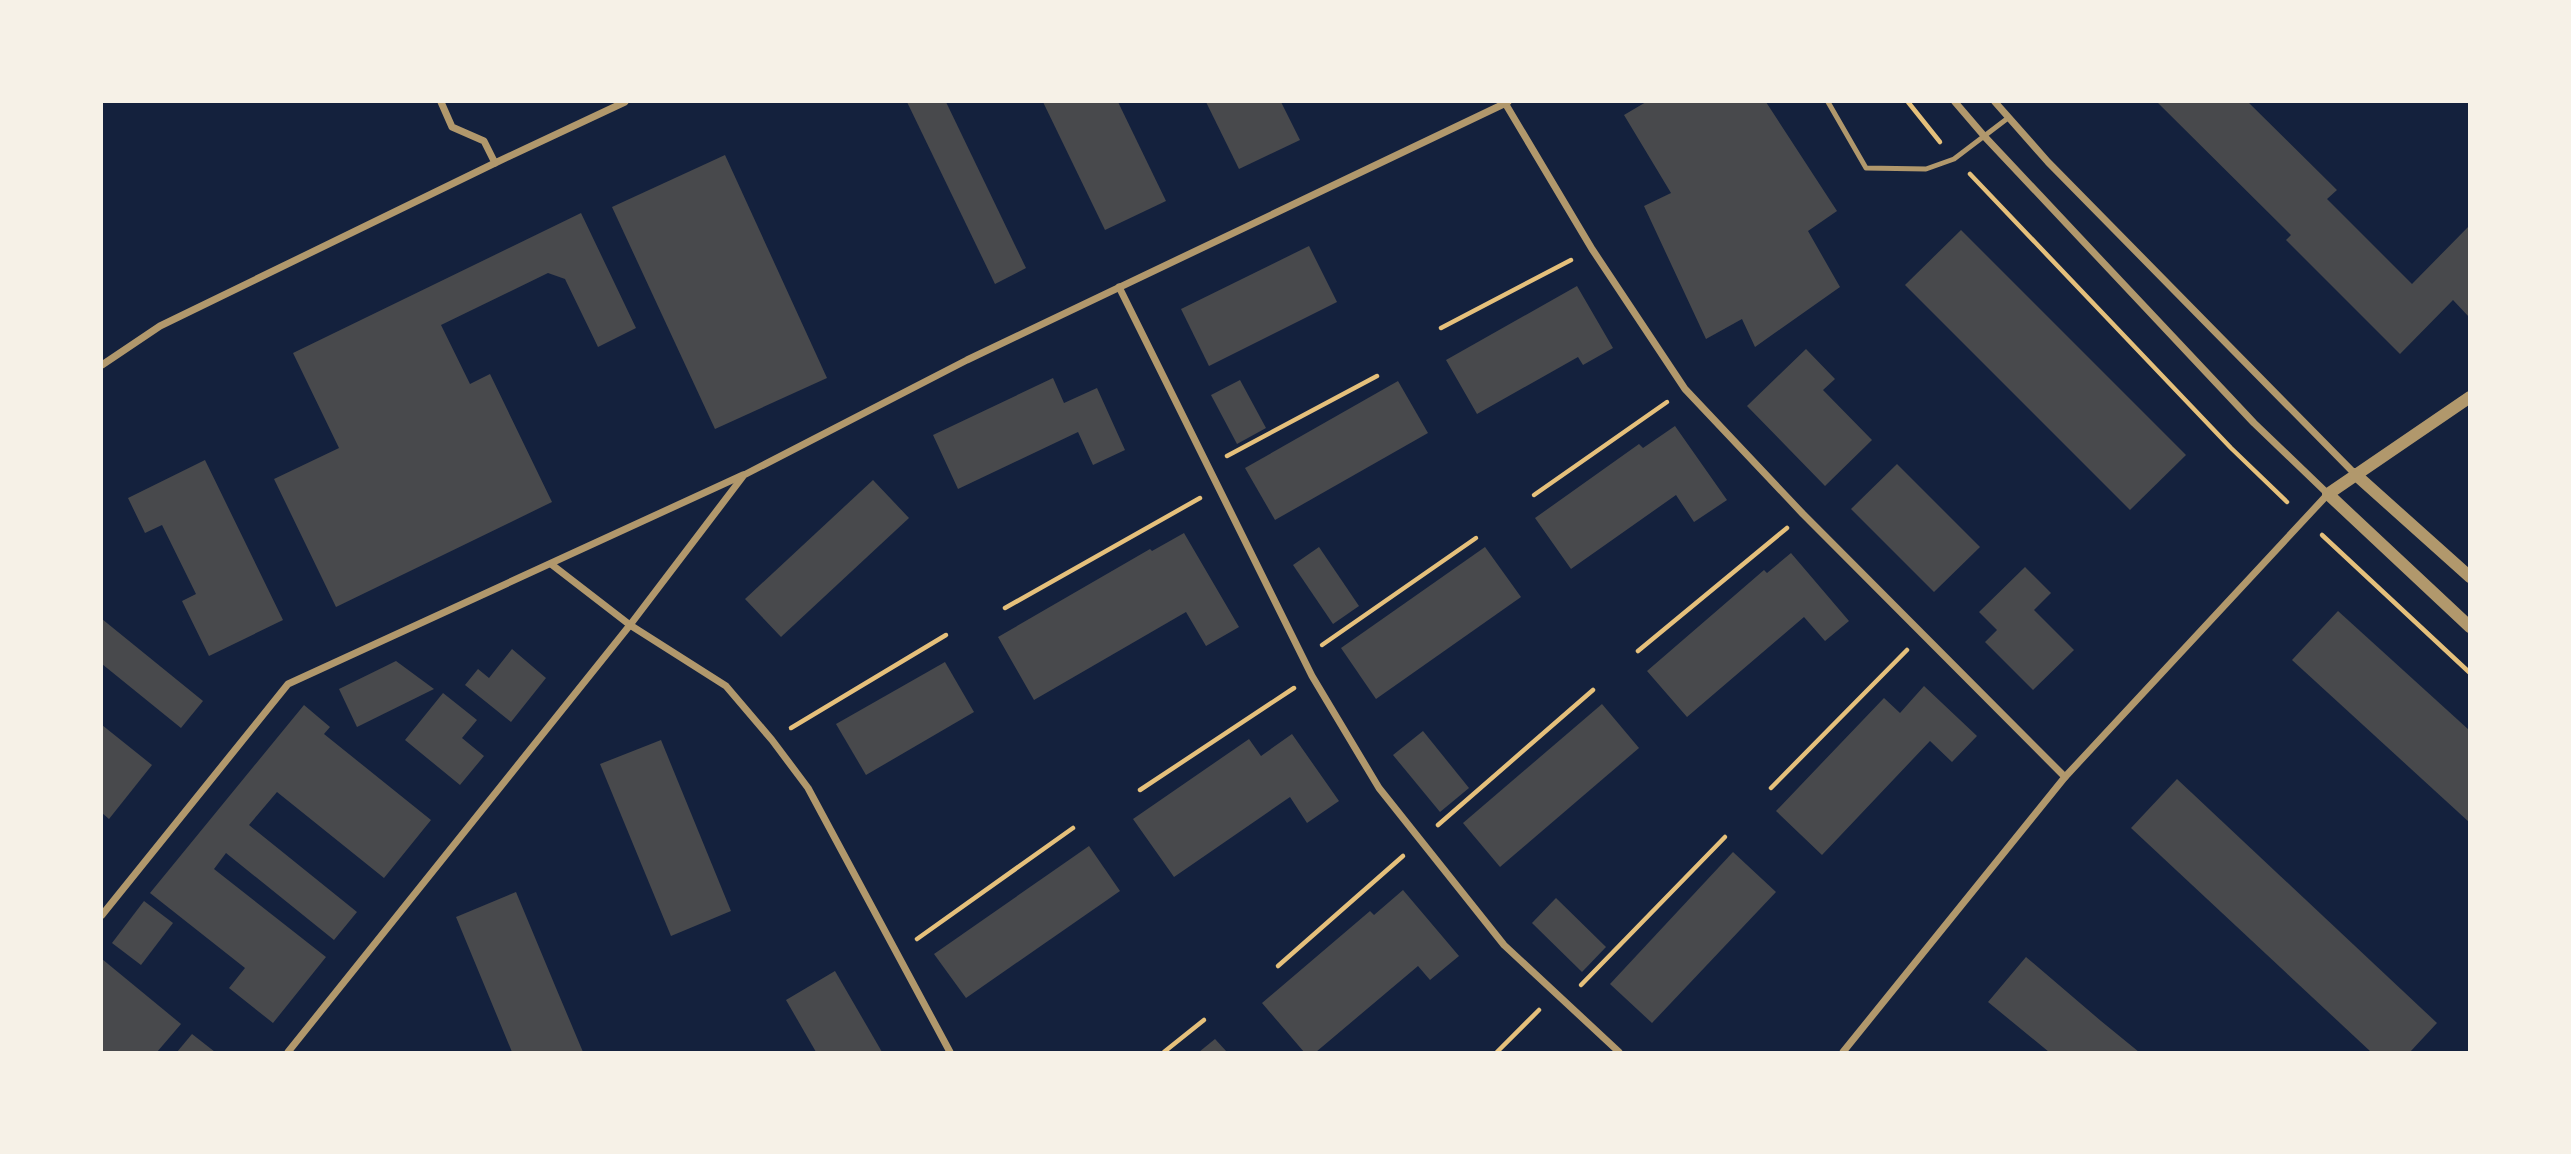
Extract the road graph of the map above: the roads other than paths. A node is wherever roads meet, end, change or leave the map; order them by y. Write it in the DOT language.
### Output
graph roads {
  1 [pos="441,102"];
  2 [pos="625,102"];
  3 [pos="1506,102"];
  4 [pos="1828,102"];
  5 [pos="1955,102"];
  6 [pos="1995,102"];
  7 [pos="2008,118"];
  8 [pos="1985,137"];
  9 [pos="495,163"];
  10 [pos="1119,286"];
  11 [pos="102,365"];
  12 [pos="2469,397"];
  13 [pos="2355,474"];
  14 [pos="744,475"];
  15 [pos="2328,494"];
  16 [pos="551,564"];
  17 [pos="2469,577"];
  18 [pos="630,625"];
  19 [pos="2469,627"];
  20 [pos="2065,777"];
  21 [pos="102,915"];
  22 [pos="288,1052"];
  23 [pos="950,1052"];
  24 [pos="1619,1052"];
  25 [pos="1843,1052"];
  1 -- 9 [label="street"];
  2 -- 9 [label="street"];
  3 -- 10 [label="street"];
  3 -- 20 [label="street"];
  4 -- 8 [label="lane"];
  5 -- 8 [label="street"];
  6 -- 7 [label="street"];
  7 -- 8 [label="lane"];
  7 -- 13 [label="street"];
  8 -- 15 [label="street"];
  9 -- 11 [label="street"];
  10 -- 14 [label="street"];
  10 -- 24 [label="street"];
  12 -- 13 [label="street"];
  13 -- 15 [label="street"];
  13 -- 17 [label="street"];
  14 -- 16 [label="street"];
  14 -- 18 [label="street"];
  15 -- 19 [label="street"];
  15 -- 20 [label="street"];
  16 -- 18 [label="street"];
  16 -- 21 [label="street"];
  18 -- 22 [label="street"];
  18 -- 23 [label="street"];
  20 -- 25 [label="street"];
}
